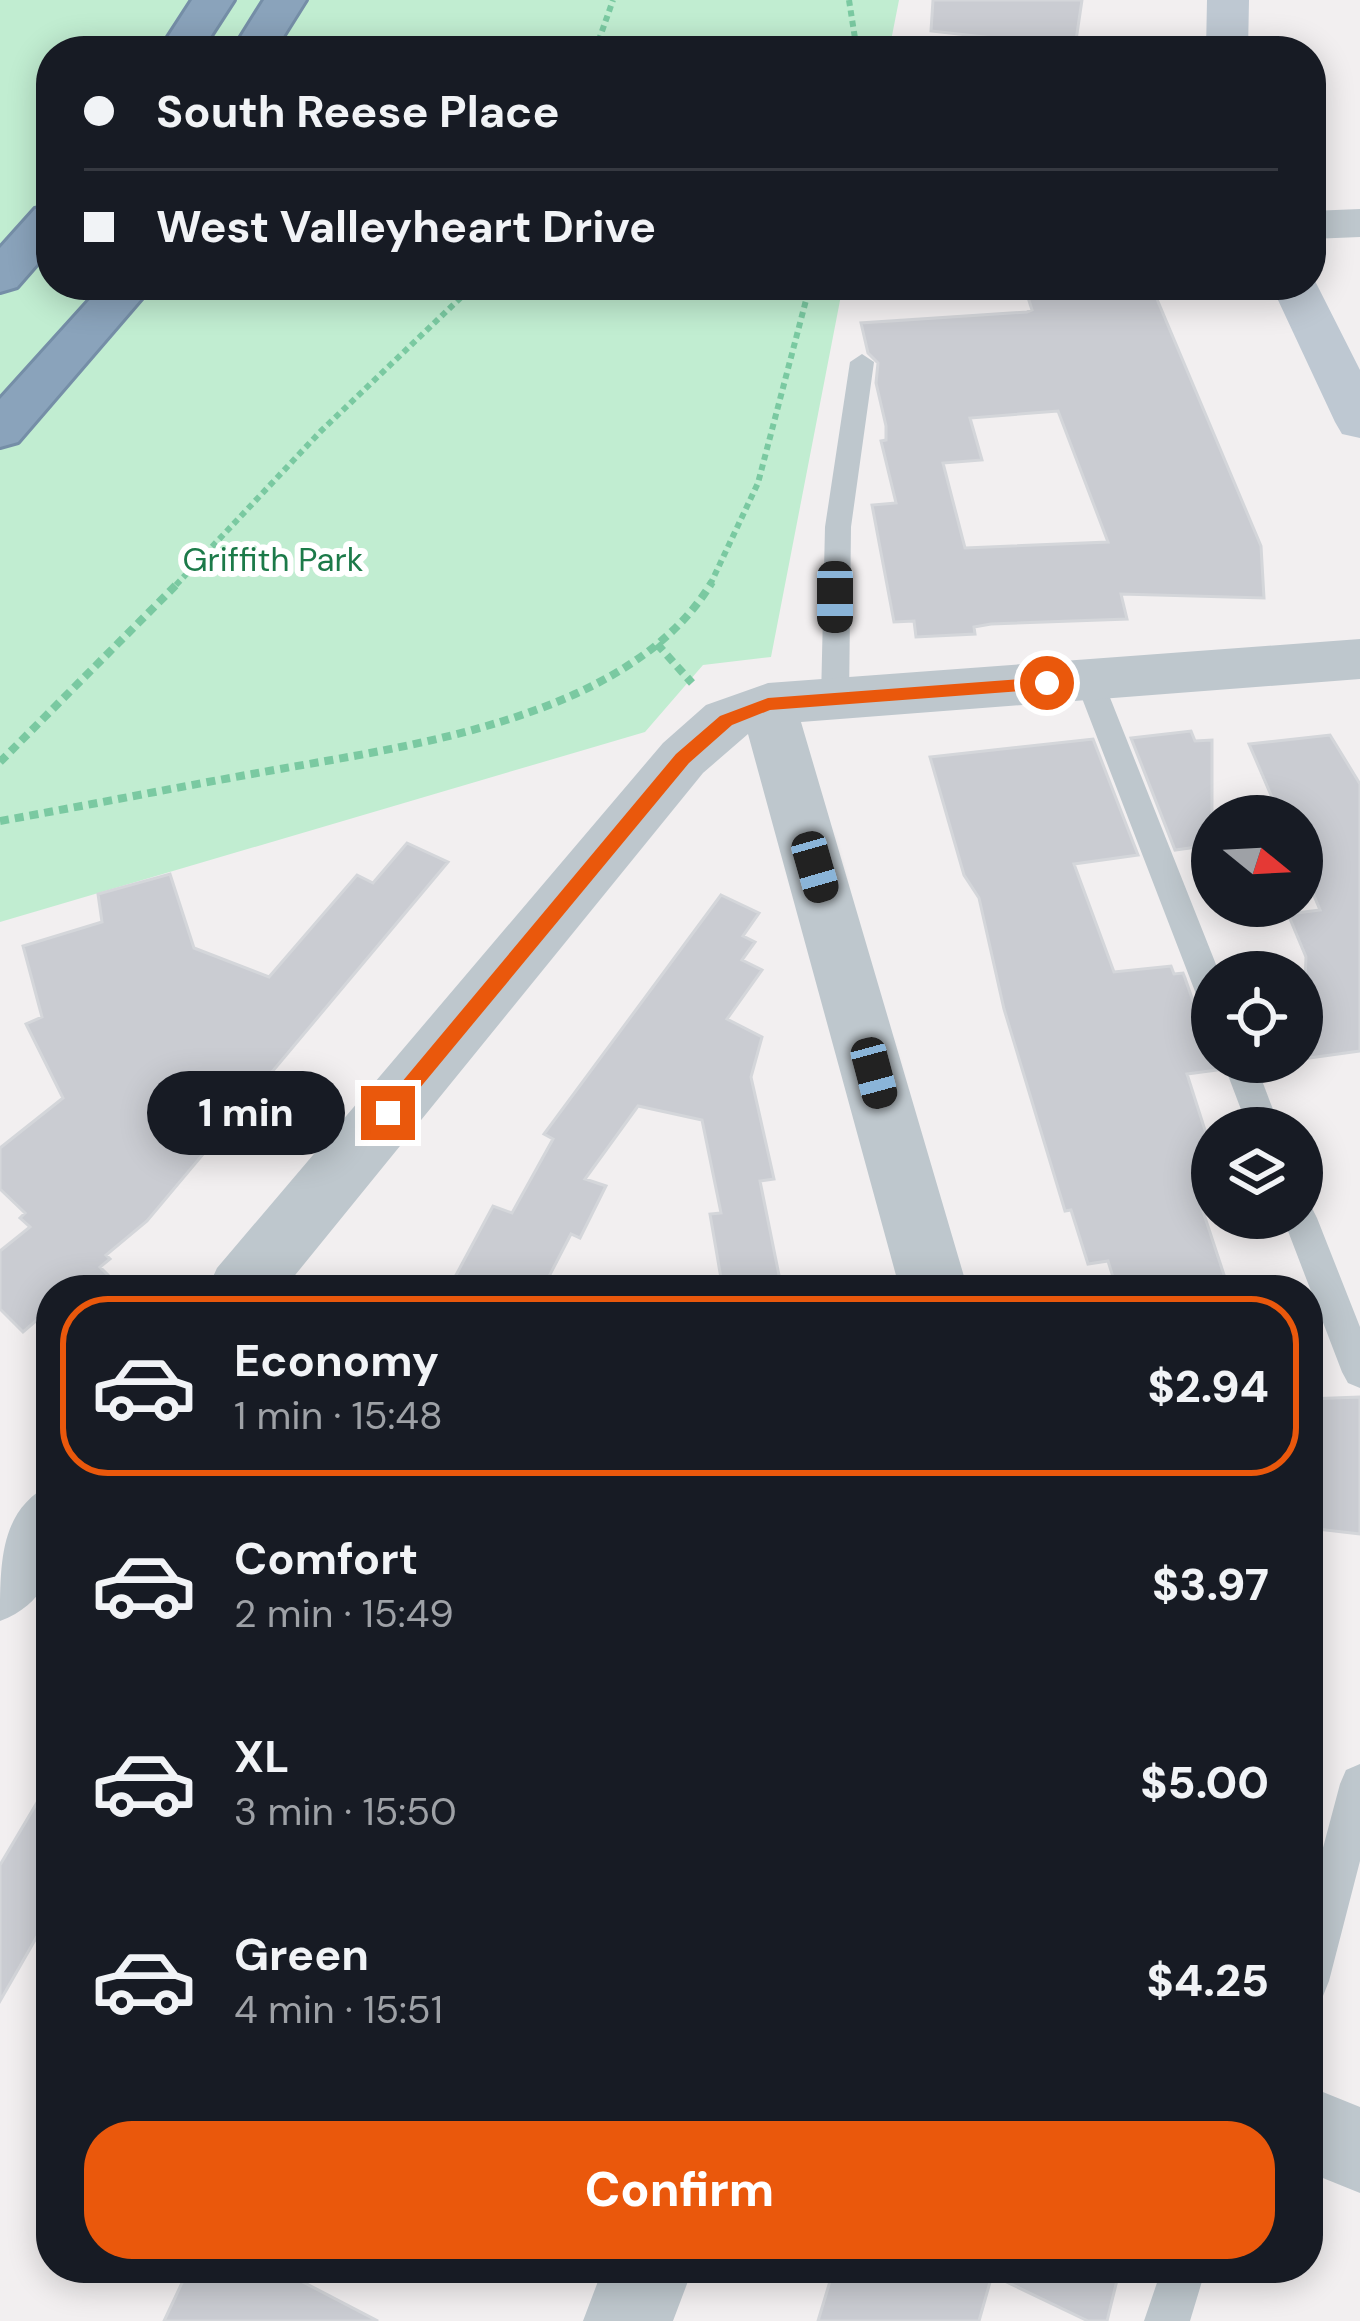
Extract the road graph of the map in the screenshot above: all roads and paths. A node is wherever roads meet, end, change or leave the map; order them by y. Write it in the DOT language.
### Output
graph roads {
  1 [pos="213,0"];
  2 [pos="254,0"];
  3 [pos="285,0"];
  4 [pos="327,0"];
  5 [pos="613,0"];
  6 [pos="849,0"];
  7 [pos="1228,0"];
  8 [pos="190,36"];
  9 [pos="231,36"];
  10 [pos="262,36"];
  11 [pos="307,36"];
  12 [pos="600,36"];
  13 [pos="856,36"];
  14 [pos="1227,36"];
  15 [pos="1360,223"];
  16 [pos="1326,224"];
  17 [pos="36,245"];
  18 [pos="36,281"];
  19 [pos="6,296"];
  20 [pos="59,300"];
  21 [pos="117,300"];
  22 [pos="458,300"];
  23 [pos="806,300"];
  24 [pos="1302,300"];
  25 [pos="862,362"];
  26 [pos="0,366"];
  27 [pos="1360,422"];
  28 [pos="0,430"];
  29 [pos="1360,659"];
  30 [pos="1089,680"];
  31 [pos="835,699"];
  32 [pos="768,704"];
  33 [pos="0,762"];
  34 [pos="0,821"];
  35 [pos="1195,951"];
  36 [pos="1308,1239"];
  37 [pos="253,1275"];
  38 [pos="930,1275"];
  39 [pos="1322,1275"];
  40 [pos="1323,1277"];
  41 [pos="1360,1372"];
  42 [pos="1360,1784"];
  43 [pos="1323,1924"];
  44 [pos="1323,2135"];
  45 [pos="1360,2150"];
  46 [pos="642,2283"];
  47 [pos="1179,2283"];
  48 [pos="628,2321"];
  49 [pos="1167,2321"];
  1 -- 8 [label="highway"];
  2 -- 9 [label="highway"];
  3 -- 10 [label="highway"];
  4 -- 11 [label="highway"];
  5 -- 12 [label="path"];
  6 -- 13 [label="path"];
  7 -- 14 [label="main road"];
  15 -- 16 [label="street"];
  17 -- 19 [label="highway"];
  18 -- 19 [label="highway"];
  20 -- 26 [label="highway"];
  21 -- 28 [label="highway"];
  22 -- 33 [label="path"];
  23 -- 34 [label="path"];
  24 -- 27 [label="main road"];
  25 -- 31 [label="lane"];
  29 -- 30 [label="street"];
  30 -- 31 [label="street"];
  30 -- 35 [label="lane"];
  31 -- 32 [label="street"];
  32 -- 37 [label="street"];
  32 -- 38 [label="street"];
  36 -- 39 [label="lane"];
  40 -- 41 [label="lane"];
  42 -- 43 [label="lane"];
  44 -- 45 [label="street"];
  46 -- 48 [label="street"];
  47 -- 49 [label="lane"];
}
